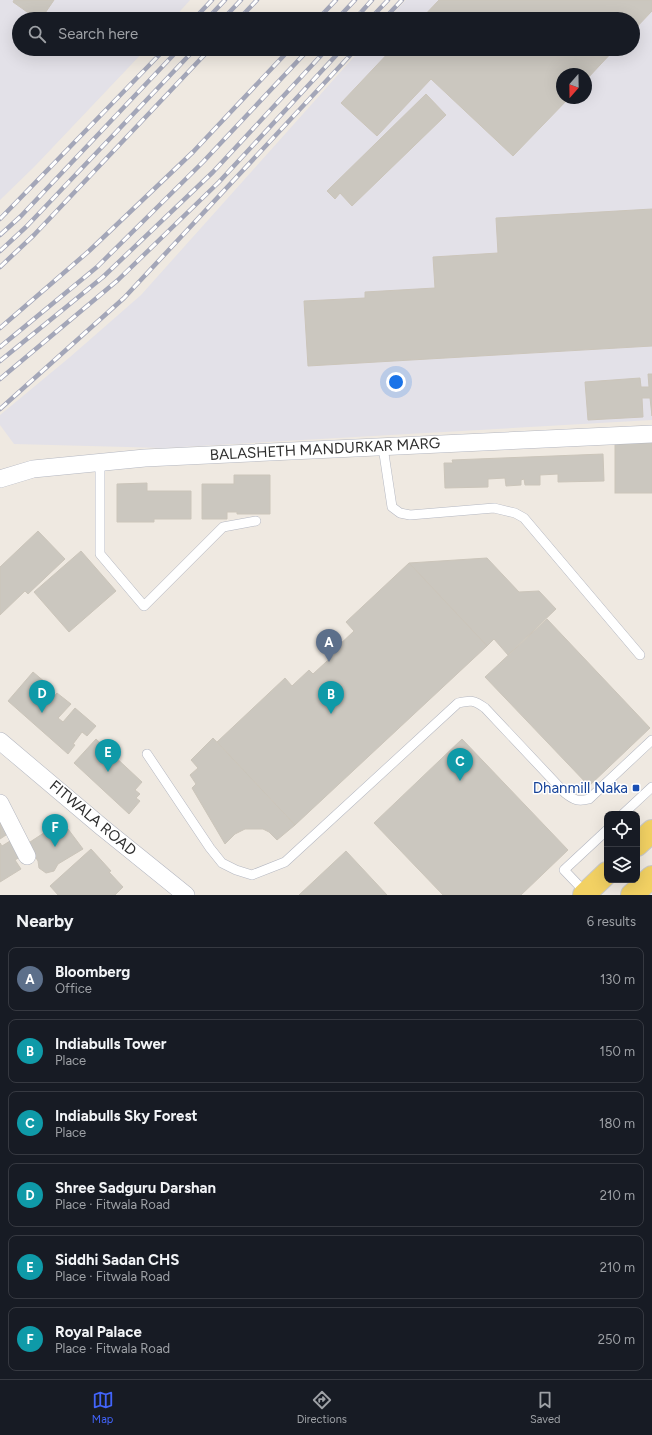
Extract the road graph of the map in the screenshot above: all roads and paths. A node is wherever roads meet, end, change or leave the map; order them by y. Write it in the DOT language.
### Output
graph roads {
  1 [pos="652,434"];
  2 [pos="383,447"];
  3 [pos="100,463"];
  4 [pos="0,479"];
  5 [pos="256,522"];
  6 [pos="640,655"];
  7 [pos="652,740"];
  8 [pos="0,741"];
  9 [pos="147,754"];
  10 [pos="652,787"];
  11 [pos="0,803"];
  12 [pos="626,811"];
  13 [pos="652,830"];
  14 [pos="604,833"];
  15 [pos="640,842"];
  16 [pos="652,845"];
  17 [pos="27,856"];
  18 [pos="640,856"];
  19 [pos="652,863"];
  20 [pos="640,874"];
  21 [pos="604,876"];
  22 [pos="652,877"];
  23 [pos="609,883"];
  24 [pos="631,883"];
  25 [pos="589,894"];
  26 [pos="186,895"];
  27 [pos="618,895"];
  28 [pos="632,895"];
  1 -- 2 [label="street, BALASHETH MANDURKAR MARG"];
  2 -- 3 [label="street, BALASHETH MANDURKAR MARG"];
  2 -- 6 [label="lane"];
  3 -- 4 [label="street, BALASHETH MANDURKAR MARG"];
  3 -- 5 [label="lane"];
  7 -- 9 [label="lane"];
  8 -- 26 [label="street, FITWALA ROAD"];
  10 -- 12 [label="lane"];
  11 -- 17 [label="street"];
  13 -- 15 [label="main road"];
  14 -- 25 [label="lane"];
  16 -- 18 [label="main road"];
  19 -- 20 [label="main road"];
  21 -- 25 [label="main road"];
  22 -- 28 [label="main road"];
  23 -- 25 [label="main road"];
  24 -- 27 [label="main road"];
}
